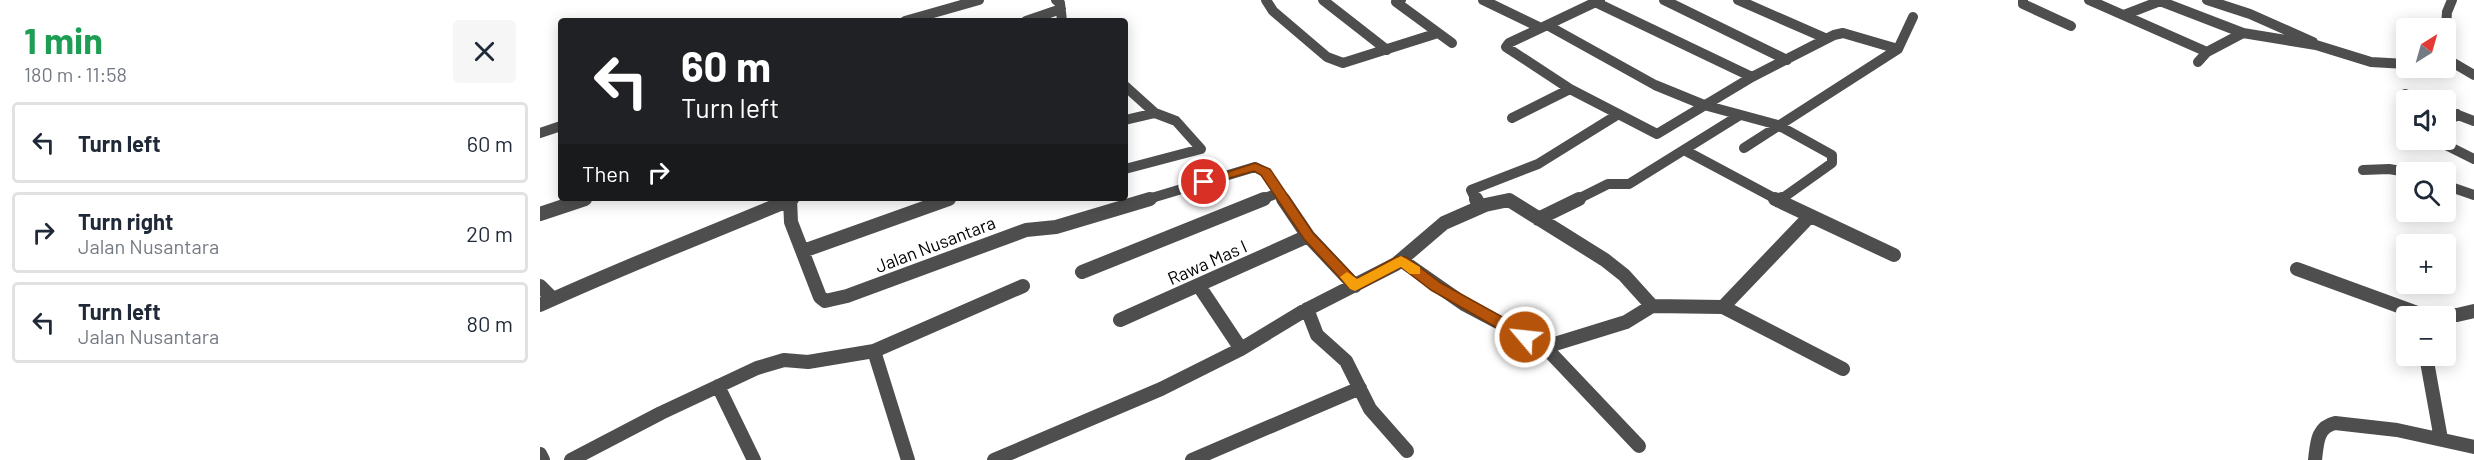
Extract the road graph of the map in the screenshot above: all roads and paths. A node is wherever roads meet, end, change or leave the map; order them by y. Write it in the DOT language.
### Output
graph roads {
  1 [pos="979,0"];
  2 [pos="1056,0"];
  3 [pos="1266,0"];
  4 [pos="1323,0"];
  5 [pos="1483,0"];
  6 [pos="1664,0"];
  7 [pos="1756,0"];
  8 [pos="2023,0"];
  9 [pos="2089,0"];
  10 [pos="2207,0"];
  11 [pos="2451,0"];
  12 [pos="1397,1"];
  13 [pos="1597,1"];
  14 [pos="1742,2"];
  15 [pos="1061,9"];
  16 [pos="2124,15"];
  17 [pos="1913,17"];
  18 [pos="916,18"];
  19 [pos="1035,18"];
  20 [pos="1062,18"];
  21 [pos="2447,18"];
  22 [pos="1544,26"];
  23 [pos="2071,26"];
  24 [pos="1438,33"];
  25 [pos="2243,33"];
  26 [pos="1825,38"];
  27 [pos="1452,43"];
  28 [pos="2316,45"];
  29 [pos="1898,49"];
  30 [pos="1387,50"];
  31 [pos="2207,52"];
  32 [pos="1787,60"];
  33 [pos="2198,62"];
  34 [pos="2396,63"];
  35 [pos="2456,64"];
  36 [pos="2474,75"];
  37 [pos="1752,77"];
  38 [pos="1128,89"];
  39 [pos="1570,89"];
  40 [pos="1704,105"];
  41 [pos="1155,113"];
  42 [pos="2457,114"];
  43 [pos="1617,115"];
  44 [pos="1740,115"];
  45 [pos="1512,118"];
  46 [pos="1128,119"];
  47 [pos="2474,121"];
  48 [pos="1778,125"];
  49 [pos="558,127"];
  50 [pos="540,133"];
  51 [pos="1744,148"];
  52 [pos="2456,150"];
  53 [pos="1686,151"];
  54 [pos="2474,159"];
  55 [pos="1128,168"];
  56 [pos="2363,170"];
  57 [pos="2396,170"];
  58 [pos="2456,188"];
  59 [pos="1278,193"];
  60 [pos="2474,195"];
  61 [pos="578,201"];
  62 [pos="784,201"];
  63 [pos="791,201"];
  64 [pos="944,201"];
  65 [pos="1779,201"];
  66 [pos="1480,207"];
  67 [pos="540,214"];
  68 [pos="1809,217"];
  69 [pos="1538,219"];
  70 [pos="1308,236"];
  71 [pos="802,251"];
  72 [pos="1894,255"];
  73 [pos="1401,260"];
  74 [pos="2297,269"];
  75 [pos="1082,272"];
  76 [pos="540,286"];
  77 [pos="1023,286"];
  78 [pos="1199,286"];
  79 [pos="1355,286"];
  80 [pos="553,299"];
  81 [pos="540,305"];
  82 [pos="1652,306"];
  83 [pos="2396,306"];
  84 [pos="1724,307"];
  85 [pos="1307,309"];
  86 [pos="2474,311"];
  87 [pos="2456,315"];
  88 [pos="1120,320"];
  89 [pos="1545,348"];
  90 [pos="1241,349"];
  91 [pos="874,351"];
  92 [pos="2428,366"];
  93 [pos="1843,369"];
  94 [pos="718,386"];
  95 [pos="1360,388"];
  96 [pos="2441,439"];
  97 [pos="1639,446"];
  98 [pos="2474,447"];
  99 [pos="1407,451"];
  100 [pos="540,454"];
  101 [pos="543,460"];
  102 [pos="571,460"];
  103 [pos="754,460"];
  104 [pos="908,460"];
  105 [pos="994,460"];
  106 [pos="1192,460"];
  107 [pos="2315,460"];
  1 -- 18 [label="street"];
  2 -- 15 [label="street"];
  3 -- 30 [label="street"];
  4 -- 30 [label="street"];
  5 -- 22 [label="street"];
  6 -- 32 [label="street"];
  7 -- 14 [label="street"];
  8 -- 23 [label="street"];
  9 -- 16 [label="street"];
  10 -- 28 [label="street"];
  11 -- 21 [label="street"];
  12 -- 24 [label="street"];
  13 -- 22 [label="street"];
  13 -- 37 [label="street"];
  14 -- 26 [label="street"];
  15 -- 19 [label="street"];
  15 -- 20 [label="street"];
  16 -- 25 [label="street"];
  16 -- 31 [label="street"];
  17 -- 29 [label="street"];
  22 -- 39 [label="street"];
  22 -- 40 [label="street"];
  24 -- 27 [label="street"];
  24 -- 30 [label="street"];
  25 -- 28 [label="street"];
  25 -- 31 [label="street"];
  26 -- 29 [label="street"];
  26 -- 32 [label="street"];
  28 -- 34 [label="street"];
  29 -- 48 [label="street"];
  31 -- 33 [label="street"];
  32 -- 37 [label="street"];
  35 -- 36 [label="street"];
  37 -- 40 [label="street"];
  38 -- 41 [label="street"];
  39 -- 43 [label="street"];
  39 -- 45 [label="street"];
  40 -- 43 [label="street"];
  40 -- 44 [label="street"];
  41 -- 46 [label="street"];
  41 -- 55 [label="street"];
  42 -- 47 [label="street"];
  43 -- 66 [label="street"];
  44 -- 48 [label="street"];
  44 -- 53 [label="street"];
  48 -- 51 [label="street"];
  48 -- 65 [label="street"];
  49 -- 50 [label="street"];
  52 -- 54 [label="street"];
  53 -- 65 [label="street"];
  53 -- 69 [label="street"];
  56 -- 57 [label="street"];
  58 -- 60 [label="street"];
  59 -- 70 [label="street, Jalan Nusantara"];
  59 -- 71 [label="street, Jalan Nusantara"];
  59 -- 75 [label="street"];
  61 -- 67 [label="street"];
  62 -- 80 [label="street"];
  63 -- 71 [label="street, Jalan Nusantara"];
  64 -- 71 [label="street"];
  65 -- 68 [label="street"];
  66 -- 69 [label="street"];
  66 -- 73 [label="street"];
  68 -- 72 [label="street"];
  68 -- 84 [label="street"];
  69 -- 82 [label="street"];
  70 -- 78 [label="street, Rawa Mas I"];
  70 -- 79 [label="street, Jalan Nusantara"];
  73 -- 79 [label="street"];
  73 -- 89 [label="street"];
  74 -- 83 [label="street"];
  76 -- 80 [label="street"];
  77 -- 91 [label="street"];
  78 -- 88 [label="street, Rawa Mas I"];
  78 -- 90 [label="street"];
  79 -- 85 [label="street"];
  80 -- 81 [label="street"];
  82 -- 84 [label="street"];
  82 -- 89 [label="street"];
  84 -- 93 [label="street"];
  85 -- 90 [label="street"];
  85 -- 95 [label="street"];
  86 -- 87 [label="street"];
  89 -- 97 [label="street"];
  90 -- 105 [label="street"];
  91 -- 94 [label="street"];
  91 -- 104 [label="street"];
  92 -- 96 [label="street"];
  94 -- 102 [label="street"];
  94 -- 103 [label="street"];
  95 -- 99 [label="street"];
  95 -- 106 [label="street"];
  96 -- 98 [label="street"];
  96 -- 107 [label="street"];
  100 -- 101 [label="street"];
}
